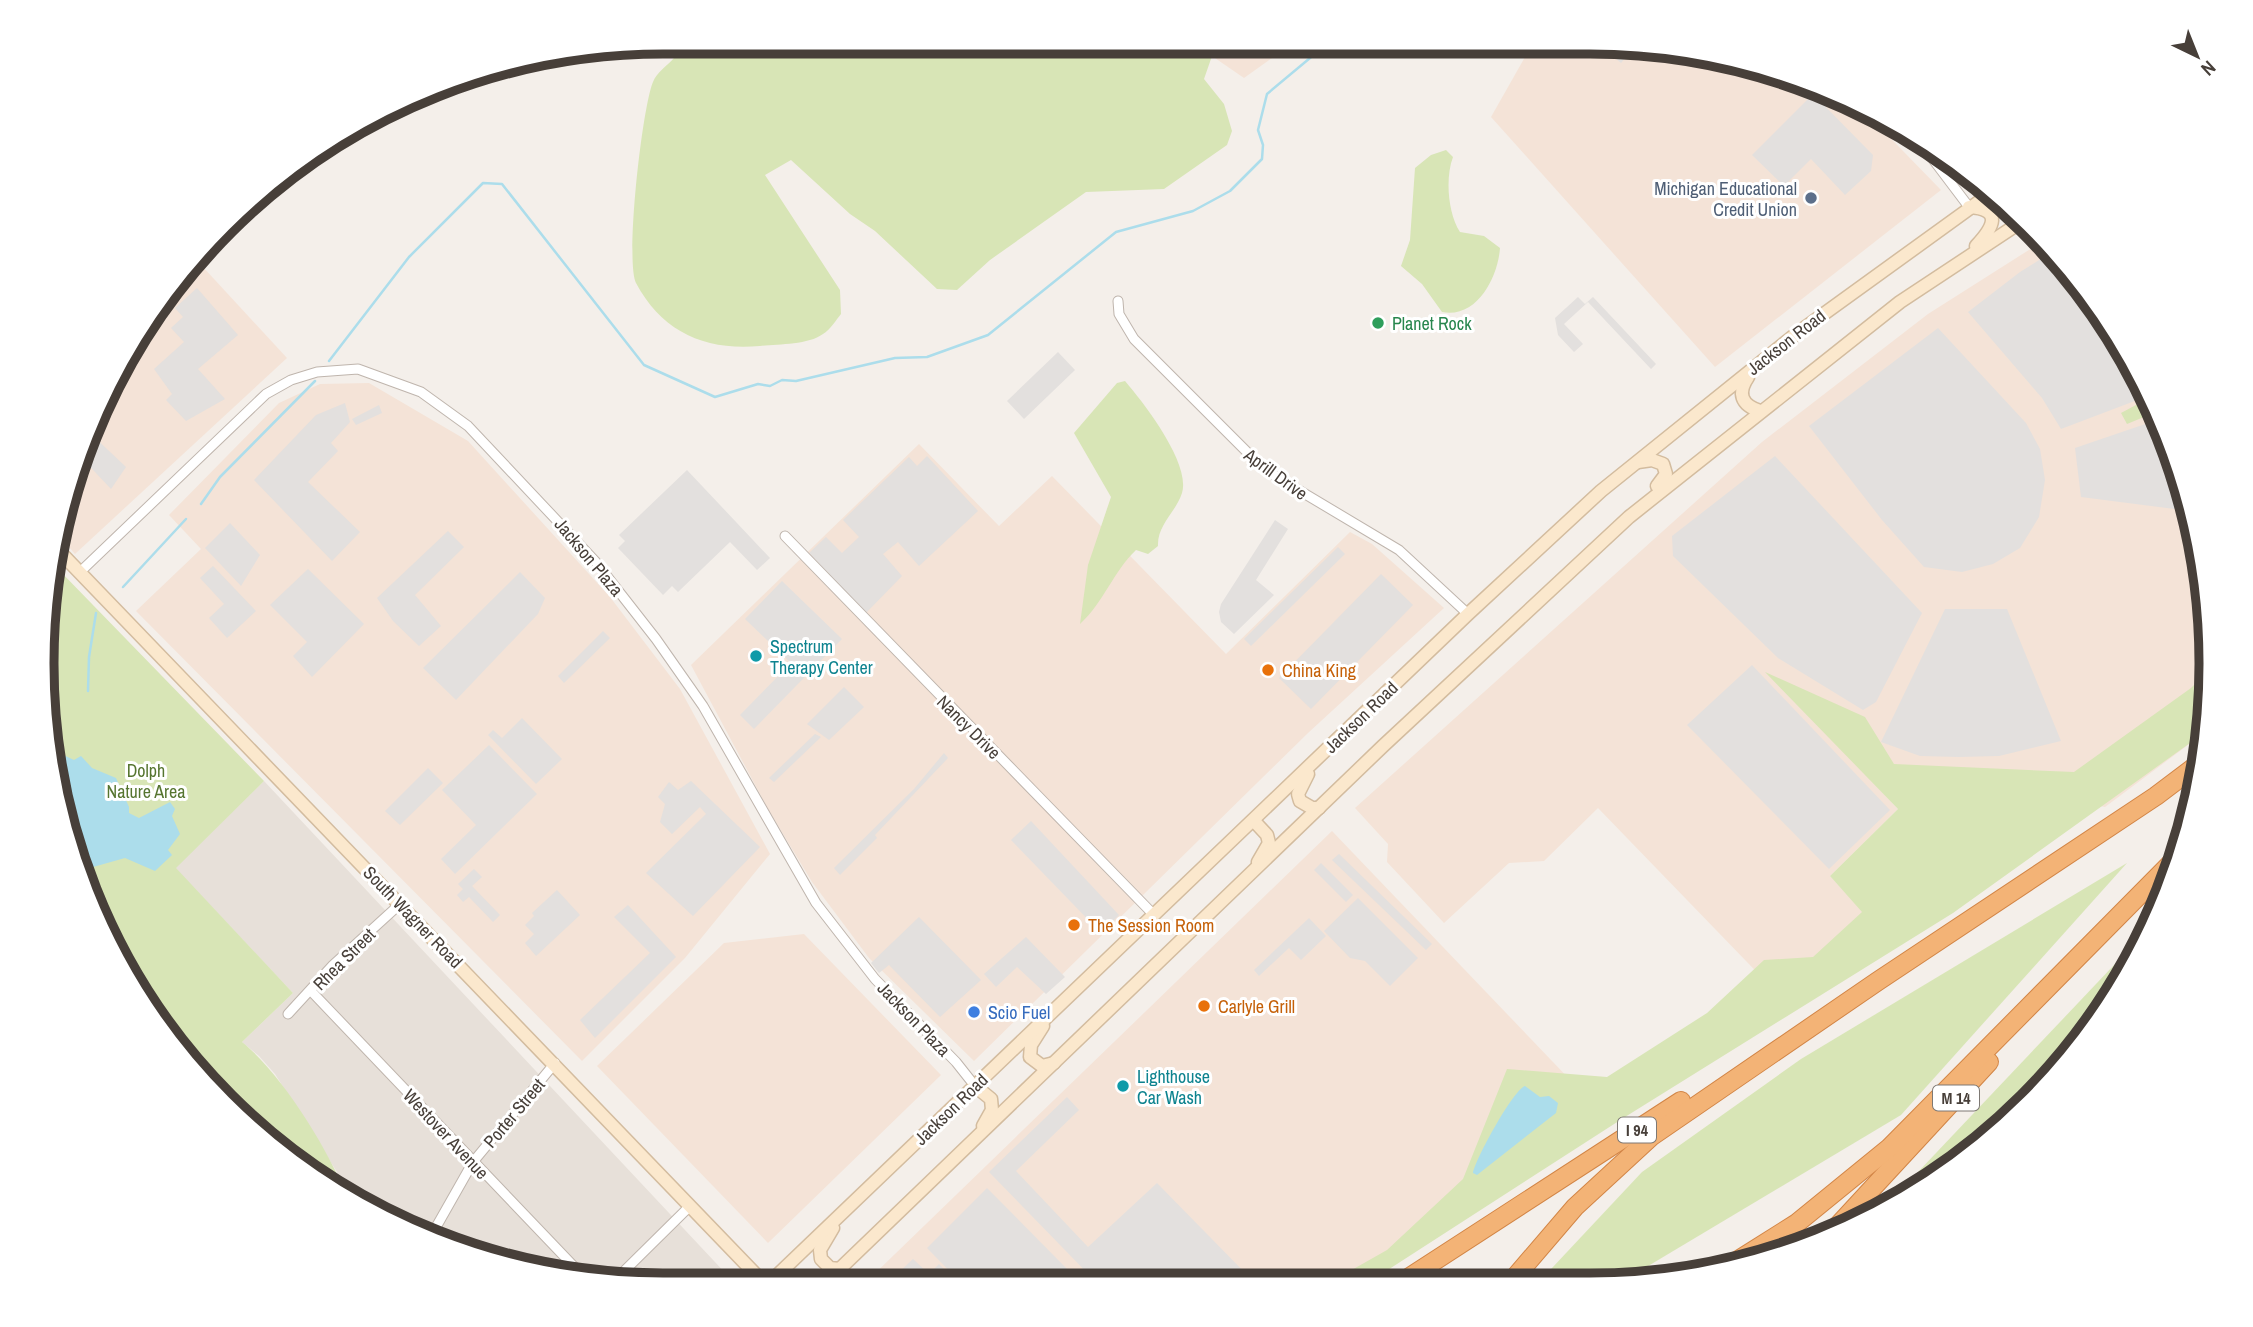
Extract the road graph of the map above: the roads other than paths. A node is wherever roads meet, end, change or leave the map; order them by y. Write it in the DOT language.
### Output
graph roads {
  1 [pos="1937,163"];
  2 [pos="1983,198"];
  3 [pos="1969,207"];
  4 [pos="2014,227"];
  5 [pos="1962,261"];
  6 [pos="1118,301"];
  7 [pos="1754,368"];
  8 [pos="1760,411"];
  9 [pos="1636,462"];
  10 [pos="1629,517"];
  11 [pos="785,537"];
  12 [pos="64,556"];
  13 [pos="80,572"];
  14 [pos="1468,614"];
  15 [pos="1320,757"];
  16 [pos="2189,770"];
  17 [pos="1319,808"];
  18 [pos="1254,821"];
  19 [pos="2161,874"];
  20 [pos="1248,877"];
  21 [pos="400,904"];
  22 [pos="1154,915"];
  23 [pos="1878,981"];
  24 [pos="2048,989"];
  25 [pos="312,991"];
  26 [pos="1055,1009"];
  27 [pos="288,1014"];
  28 [pos="555,1063"];
  29 [pos="1054,1063"];
  30 [pos="975,1086"];
  31 [pos="968,1146"];
  32 [pos="473,1162"];
  33 [pos="853,1203"];
  34 [pos="690,1206"];
  35 [pos="1847,1215"];
  36 [pos="436,1228"];
  37 [pos="1755,1249"];
  38 [pos="573,1266"];
  39 [pos="840,1269"];
  40 [pos="624,1271"];
  41 [pos="755,1273"];
  42 [pos="778,1273"];
  43 [pos="836,1273"];
  44 [pos="1415,1273"];
  45 [pos="1518,1273"];
  1 -- 3 [label="street"];
  2 -- 3 [label="main road, Jackson Road"];
  3 -- 5 [label="main road"];
  3 -- 7 [label="main road, Jackson Road"];
  4 -- 5 [label="main road, Jackson Road"];
  5 -- 8 [label="main road, Jackson Road"];
  6 -- 14 [label="street, Aprill Drive"];
  7 -- 8 [label="main road"];
  7 -- 9 [label="main road, Jackson Road"];
  8 -- 10 [label="main road, Jackson Road"];
  9 -- 10 [label="main road"];
  9 -- 14 [label="main road, Jackson Road"];
  10 -- 17 [label="main road, Jackson Road"];
  11 -- 22 [label="street, Nancy Drive"];
  12 -- 13 [label="main road, South Wagner Road"];
  13 -- 21 [label="main road, South Wagner Road"];
  13 -- 30 [label="street, Jackson Plaza"];
  14 -- 15 [label="main road, Jackson Road"];
  15 -- 17 [label="main road"];
  15 -- 18 [label="main road, Jackson Road"];
  16 -- 23 [label="highway, I 94"];
  17 -- 20 [label="main road, Jackson Road"];
  18 -- 20 [label="main road"];
  18 -- 22 [label="main road, Jackson Road"];
  19 -- 24 [label="highway"];
  20 -- 29 [label="main road, Jackson Road"];
  21 -- 25 [label="street, Rhea Street"];
  21 -- 28 [label="main road, South Wagner Road"];
  22 -- 26 [label="main road, Jackson Road"];
  23 -- 44 [label="highway, I 94"];
  23 -- 45 [label="highway"];
  24 -- 35 [label="highway, M 14"];
  24 -- 37 [label="highway"];
  25 -- 27 [label="street, Rhea Street"];
  25 -- 32 [label="street, Westover Avenue"];
  26 -- 29 [label="main road"];
  26 -- 30 [label="main road, Jackson Road"];
  28 -- 32 [label="street, Porter Street"];
  28 -- 34 [label="main road, South Wagner Road"];
  29 -- 31 [label="main road, Jackson Road"];
  30 -- 31 [label="main road"];
  30 -- 33 [label="main road, Jackson Road"];
  31 -- 39 [label="main road, Jackson Road"];
  32 -- 36 [label="street, Porter Street"];
  32 -- 38 [label="street, Westover Avenue"];
  33 -- 39 [label="main road"];
  33 -- 42 [label="main road, Jackson Road"];
  34 -- 40 [label="street"];
  34 -- 41 [label="main road, South Wagner Road"];
  39 -- 43 [label="main road, Jackson Road"];
}
